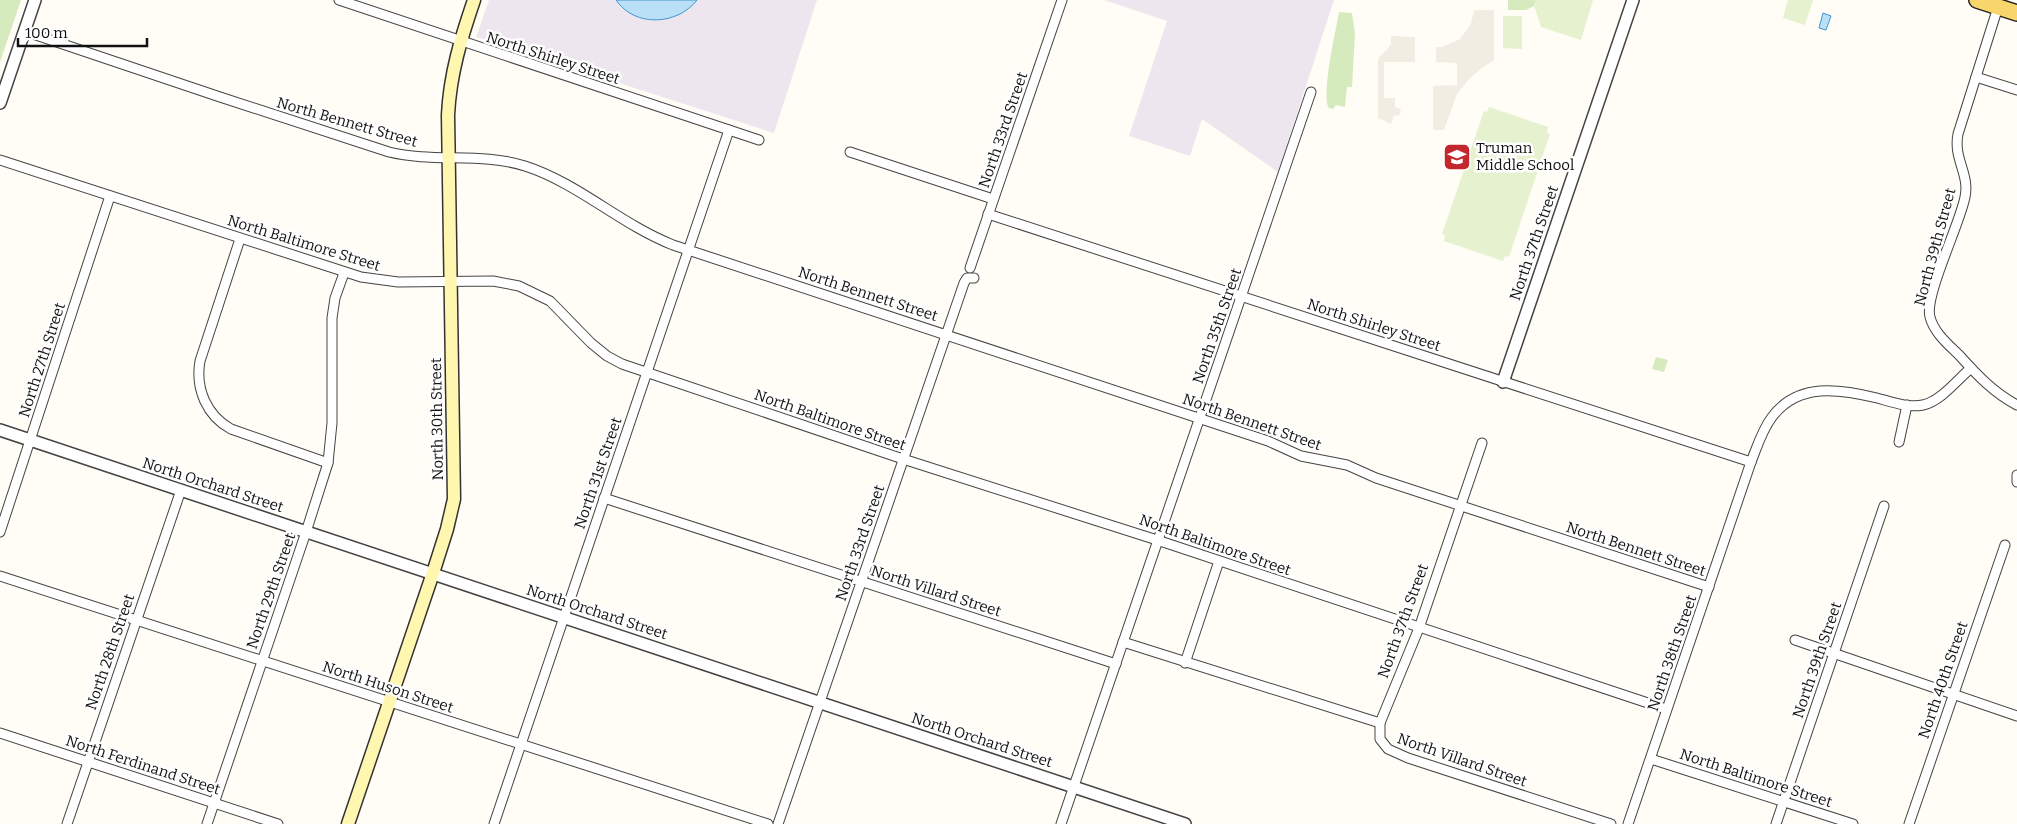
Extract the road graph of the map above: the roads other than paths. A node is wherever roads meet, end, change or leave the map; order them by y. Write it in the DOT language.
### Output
graph roads {
  1 [pos="34,0"];
  2 [pos="338,0"];
  3 [pos="474,0"];
  4 [pos="1062,0"];
  5 [pos="1633,0"];
  6 [pos="1977,0"];
  7 [pos="1998,7"];
  8 [pos="2017,13"];
  9 [pos="24,31"];
  10 [pos="460,41"];
  11 [pos="1976,77"];
  12 [pos="2017,90"];
  13 [pos="1311,92"];
  14 [pos="0,103"];
  15 [pos="729,130"];
  16 [pos="759,140"];
  17 [pos="850,152"];
  18 [pos="449,158"];
  19 [pos="0,160"];
  20 [pos="110,196"];
  21 [pos="993,199"];
  22 [pos="988,214"];
  23 [pos="240,239"];
  24 [pos="688,250"];
  25 [pos="970,268"];
  26 [pos="344,273"];
  27 [pos="974,278"];
  28 [pos="451,282"];
  29 [pos="1241,296"];
  30 [pos="946,334"];
  31 [pos="1971,368"];
  32 [pos="647,373"];
  33 [pos="1503,382"];
  34 [pos="2017,405"];
  35 [pos="1907,406"];
  36 [pos="1200,419"];
  37 [pos="0,430"];
  38 [pos="30,440"];
  39 [pos="1899,442"];
  40 [pos="1482,443"];
  41 [pos="903,459"];
  42 [pos="1751,462"];
  43 [pos="328,463"];
  44 [pos="2017,475"];
  45 [pos="2017,482"];
  46 [pos="181,490"];
  47 [pos="604,498"];
  48 [pos="1460,505"];
  49 [pos="1884,506"];
  50 [pos="0,532"];
  51 [pos="306,532"];
  52 [pos="1157,540"];
  53 [pos="2005,545"];
  54 [pos="1219,561"];
  55 [pos="433,573"];
  56 [pos="0,576"];
  57 [pos="861,581"];
  58 [pos="1709,587"];
  59 [pos="564,617"];
  60 [pos="136,620"];
  61 [pos="1418,628"];
  62 [pos="1794,640"];
  63 [pos="1123,642"];
  64 [pos="1833,653"];
  65 [pos="262,660"];
  66 [pos="1185,663"];
  67 [pos="1116,664"];
  68 [pos="1952,694"];
  69 [pos="389,702"];
  70 [pos="821,703"];
  71 [pos="1666,709"];
  72 [pos="2017,716"];
  73 [pos="1380,723"];
  74 [pos="0,733"];
  75 [pos="521,744"];
  76 [pos="1651,759"];
  77 [pos="88,762"];
  78 [pos="1074,786"];
  79 [pos="1784,802"];
  80 [pos="215,803"];
  81 [pos="66,824"];
  82 [pos="208,824"];
  83 [pos="278,824"];
  84 [pos="348,824"];
  85 [pos="494,824"];
  86 [pos="768,824"];
  87 [pos="778,824"];
  88 [pos="1061,824"];
  89 [pos="1185,824"];
  90 [pos="1611,824"];
  91 [pos="1628,824"];
  92 [pos="1776,824"];
  93 [pos="1854,824"];
  94 [pos="1909,824"];
  1 -- 9 [label="street"];
  2 -- 10 [label="street, North Shirley Street"];
  3 -- 10 [label="main road, North 30th Street"];
  4 -- 21 [label="street, North 33rd Street"];
  5 -- 33 [label="street, North 37th Street"];
  6 -- 7 [label="main road"];
  7 -- 8 [label="main road"];
  7 -- 11 [label="street, North 39th Street"];
  9 -- 14 [label="street"];
  9 -- 18 [label="street, North Bennett Street"];
  10 -- 15 [label="street, North Shirley Street"];
  10 -- 18 [label="main road, North 30th Street"];
  11 -- 12 [label="street"];
  11 -- 31 [label="street, North 39th Street"];
  13 -- 29 [label="street, North 35th Street"];
  15 -- 16 [label="street, North Shirley Street"];
  15 -- 24 [label="street, North 31st Street"];
  17 -- 21 [label="street"];
  18 -- 24 [label="street, North Bennett Street"];
  18 -- 28 [label="main road, North 30th Street"];
  19 -- 20 [label="street, North Baltimore Street"];
  20 -- 23 [label="street, North Baltimore Street"];
  20 -- 38 [label="street, North 27th Street"];
  21 -- 22 [label="street, North 33rd Street"];
  22 -- 25 [label="street, North 33rd Street"];
  22 -- 29 [label="street, North Shirley Street"];
  23 -- 26 [label="street, North Baltimore Street"];
  23 -- 43 [label="street"];
  24 -- 30 [label="street, North Bennett Street"];
  24 -- 32 [label="street, North 31st Street"];
  26 -- 28 [label="street, North Baltimore Street"];
  26 -- 43 [label="street, North 29th Street"];
  27 -- 30 [label="street, North 33rd Street"];
  28 -- 32 [label="street, North Baltimore Street"];
  28 -- 55 [label="main road, North 30th Street"];
  29 -- 33 [label="street, North Shirley Street"];
  29 -- 36 [label="street, North 35th Street"];
  30 -- 36 [label="street, North Bennett Street"];
  30 -- 41 [label="street, North 33rd Street"];
  31 -- 34 [label="street, North 39th Street"];
  31 -- 35 [label="street"];
  32 -- 41 [label="street, North Baltimore Street"];
  32 -- 47 [label="street, North 31st Street"];
  33 -- 42 [label="street, North Shirley Street"];
  35 -- 39 [label="street"];
  35 -- 42 [label="street, North 38th Street"];
  36 -- 48 [label="street, North Bennett Street"];
  36 -- 52 [label="street, North 35th Street"];
  37 -- 38 [label="street, North Orchard Street"];
  38 -- 46 [label="street, North Orchard Street"];
  38 -- 50 [label="street, North 27th Street"];
  40 -- 48 [label="street, North 37th Street"];
  41 -- 52 [label="street, North Baltimore Street"];
  41 -- 57 [label="street, North 33rd Street"];
  42 -- 58 [label="street, North 38th Street"];
  43 -- 51 [label="street, North 29th Street"];
  44 -- 45 [label="street"];
  46 -- 51 [label="street, North Orchard Street"];
  46 -- 60 [label="street, North 28th Street"];
  47 -- 57 [label="street, North Villard Street"];
  47 -- 59 [label="street, North 31st Street"];
  48 -- 58 [label="street, North Bennett Street"];
  48 -- 61 [label="street, North 37th Street"];
  49 -- 64 [label="street, North 39th Street"];
  51 -- 55 [label="street, North Orchard Street"];
  51 -- 65 [label="street, North 29th Street"];
  52 -- 54 [label="street, North Baltimore Street"];
  52 -- 63 [label="street, North 35th Street"];
  53 -- 68 [label="street, North 40th Street"];
  54 -- 61 [label="street, North Baltimore Street"];
  54 -- 66 [label="street"];
  55 -- 59 [label="street, North Orchard Street"];
  55 -- 69 [label="main road, North 30th Street"];
  56 -- 60 [label="street, North Huson Street"];
  57 -- 67 [label="street, North Villard Street"];
  57 -- 70 [label="street, North 33rd Street"];
  58 -- 71 [label="street, North 38th Street"];
  59 -- 70 [label="street, North Orchard Street"];
  59 -- 75 [label="street, North 31st Street"];
  60 -- 65 [label="street, North Huson Street"];
  60 -- 77 [label="street, North 28th Street"];
  61 -- 71 [label="street, North Baltimore Street"];
  61 -- 73 [label="street, North 37th Street"];
  62 -- 64 [label="street"];
  63 -- 66 [label="street, North Villard Street"];
  63 -- 67 [label="street, North 35th Street"];
  64 -- 68 [label="street"];
  64 -- 79 [label="street, North 39th Street"];
  65 -- 69 [label="street, North Huson Street"];
  65 -- 80 [label="street, North 29th Street"];
  66 -- 73 [label="street, North Villard Street"];
  67 -- 78 [label="street, North 35th Street"];
  68 -- 72 [label="street"];
  68 -- 94 [label="street, North 40th Street"];
  69 -- 75 [label="street, North Huson Street"];
  69 -- 84 [label="main road, North 30th Street"];
  70 -- 78 [label="street, North Orchard Street"];
  70 -- 87 [label="street, North 33rd Street"];
  71 -- 76 [label="street, North 38th Street"];
  73 -- 90 [label="street, North Villard Street"];
  74 -- 77 [label="street, North Ferdinand Street"];
  75 -- 85 [label="street, North 31st Street"];
  75 -- 86 [label="street, North Huson Street"];
  76 -- 79 [label="street, North Baltimore Street"];
  76 -- 91 [label="street, North 38th Street"];
  77 -- 80 [label="street, North Ferdinand Street"];
  77 -- 81 [label="street, North 28th Street"];
  78 -- 88 [label="street, North 35th Street"];
  78 -- 89 [label="street, North Orchard Street"];
  79 -- 92 [label="street, North 39th Street"];
  79 -- 93 [label="street, North Baltimore Street"];
  80 -- 82 [label="street, North 29th Street"];
  80 -- 83 [label="street, North Ferdinand Street"];
}
